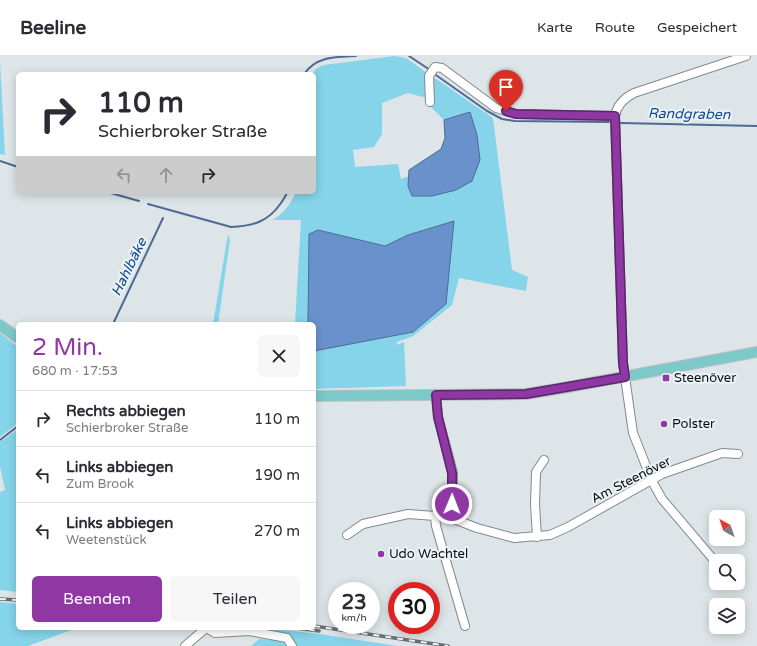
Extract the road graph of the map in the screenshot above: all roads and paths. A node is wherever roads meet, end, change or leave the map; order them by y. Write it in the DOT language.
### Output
graph roads {
  1 [pos="746,56"];
  2 [pos="430,102"];
  3 [pos="615,116"];
  4 [pos="0,325"];
  5 [pos="16,337"];
  6 [pos="757,352"];
  7 [pos="625,377"];
  8 [pos="436,395"];
  9 [pos="316,396"];
  10 [pos="738,454"];
  11 [pos="544,460"];
  12 [pos="652,481"];
  13 [pos="446,512"];
  14 [pos="435,516"];
  15 [pos="347,535"];
  16 [pos="537,537"];
  17 [pos="709,554"];
  18 [pos="465,626"];
  19 [pos="204,630"];
  20 [pos="210,630"];
  21 [pos="249,630"];
  22 [pos="249,630"];
  23 [pos="185,646"];
  24 [pos="292,646"];
  1 -- 3 [label="street"];
  2 -- 3 [label="street"];
  3 -- 7 [label="street"];
  4 -- 5 [label="main road"];
  6 -- 7 [label="main road"];
  7 -- 8 [label="main road"];
  7 -- 12 [label="street"];
  8 -- 9 [label="main road"];
  8 -- 13 [label="street"];
  10 -- 12 [label="street, Am Steenöver"];
  11 -- 16 [label="street"];
  12 -- 16 [label="street, Am Steenöver"];
  12 -- 17 [label="street"];
  13 -- 14 [label="street"];
  13 -- 16 [label="street, Am Steenöver"];
  14 -- 15 [label="street"];
  14 -- 18 [label="street"];
  19 -- 23 [label="street"];
  20 -- 21 [label="street"];
  22 -- 24 [label="street"];
}
